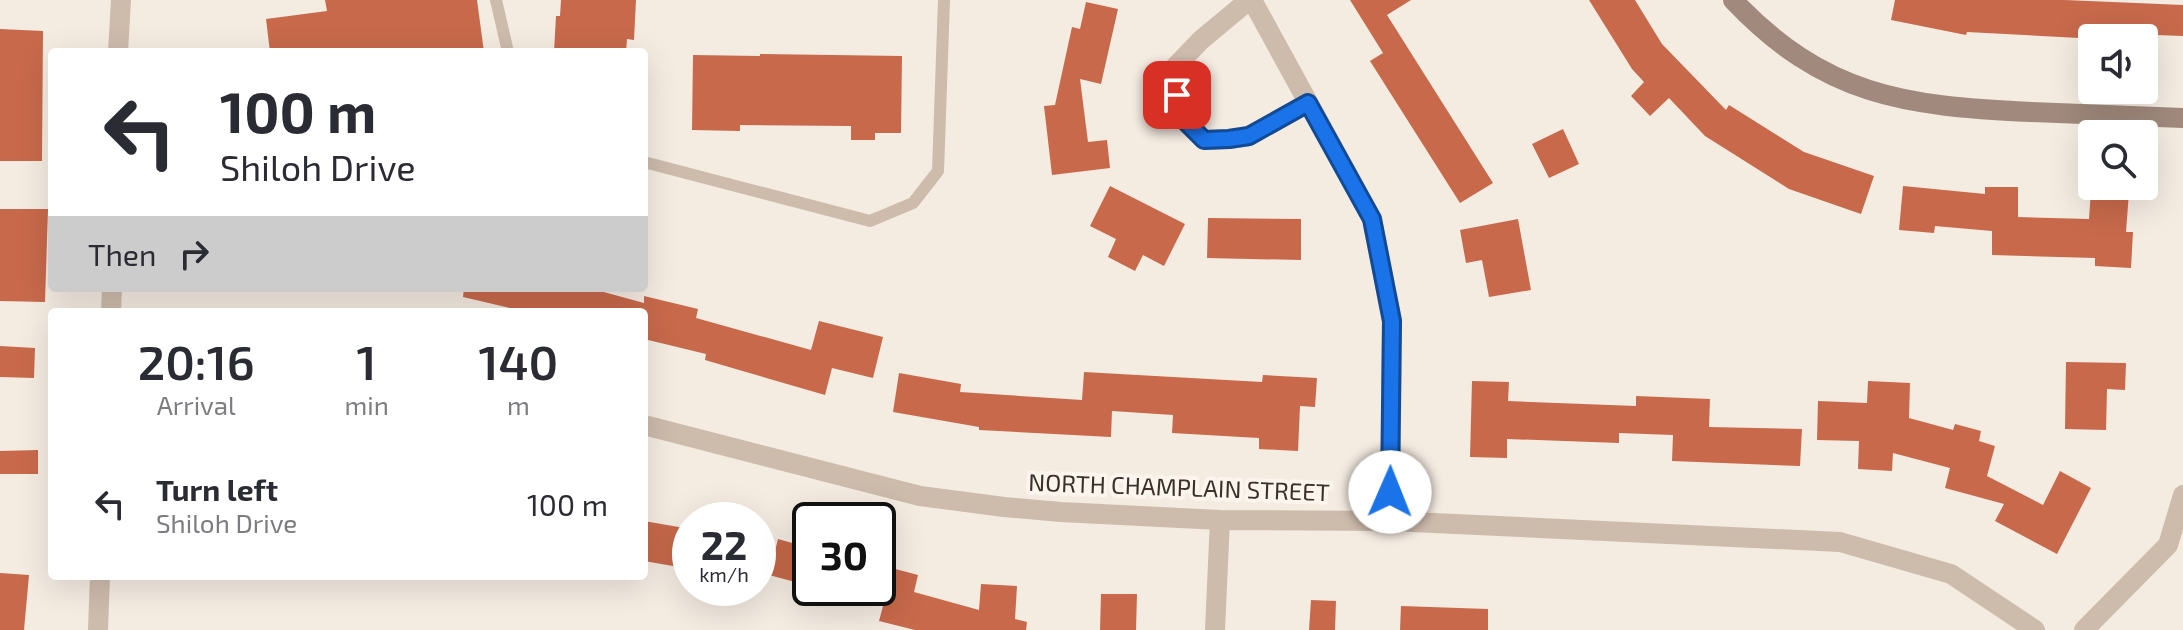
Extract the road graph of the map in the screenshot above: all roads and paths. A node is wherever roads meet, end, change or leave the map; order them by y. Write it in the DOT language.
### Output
graph roads {
  1 [pos="121,0"];
  2 [pos="496,0"];
  3 [pos="944,0"];
  4 [pos="1250,0"];
  5 [pos="1733,0"];
  6 [pos="118,48"];
  7 [pos="507,48"];
  8 [pos="1308,103"];
  9 [pos="2183,118"];
  10 [pos="648,163"];
  11 [pos="648,426"];
  12 [pos="2183,495"];
  13 [pos="1220,520"];
  14 [pos="1390,521"];
  15 [pos="100,580"];
  16 [pos="98,630"];
  17 [pos="1215,630"];
  18 [pos="2035,630"];
  19 [pos="2084,630"];
  1 -- 6 [label="street"];
  2 -- 7 [label="lane"];
  3 -- 10 [label="lane"];
  4 -- 8 [label="street"];
  4 -- 8 [label="street"];
  5 -- 9 [label="street"];
  8 -- 14 [label="street"];
  11 -- 13 [label="street, NORTH CHAMPLAIN STREET"];
  12 -- 19 [label="street"];
  13 -- 14 [label="street, NORTH CHAMPLAIN STREET"];
  13 -- 17 [label="street"];
  14 -- 18 [label="street, NORTH CHAMPLAIN STREET"];
  15 -- 16 [label="street"];
}
